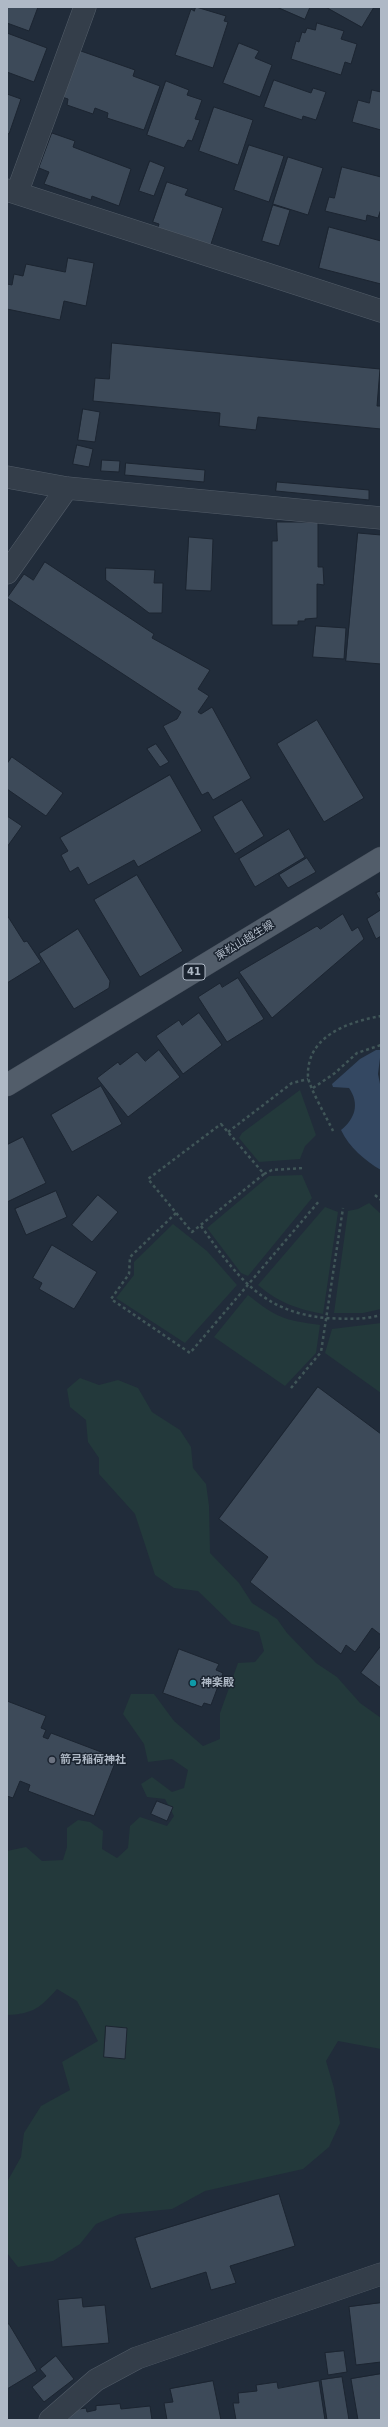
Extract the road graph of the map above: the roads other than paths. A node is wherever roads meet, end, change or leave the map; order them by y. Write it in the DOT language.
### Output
graph roads {
  1 [pos="85,7"];
  2 [pos="11,195"];
  3 [pos="381,311"];
  4 [pos="7,477"];
  5 [pos="68,488"];
  6 [pos="381,518"];
  7 [pos="7,573"];
  8 [pos="381,858"];
  9 [pos="7,1085"];
  10 [pos="381,2274"];
  11 [pos="50,2420"];
  1 -- 2 [label="street"];
  2 -- 3 [label="street"];
  4 -- 5 [label="street"];
  5 -- 6 [label="street"];
  5 -- 7 [label="street"];
  8 -- 9 [label="main road, 東松山越生線 / 41"];
  10 -- 11 [label="street"];
}
